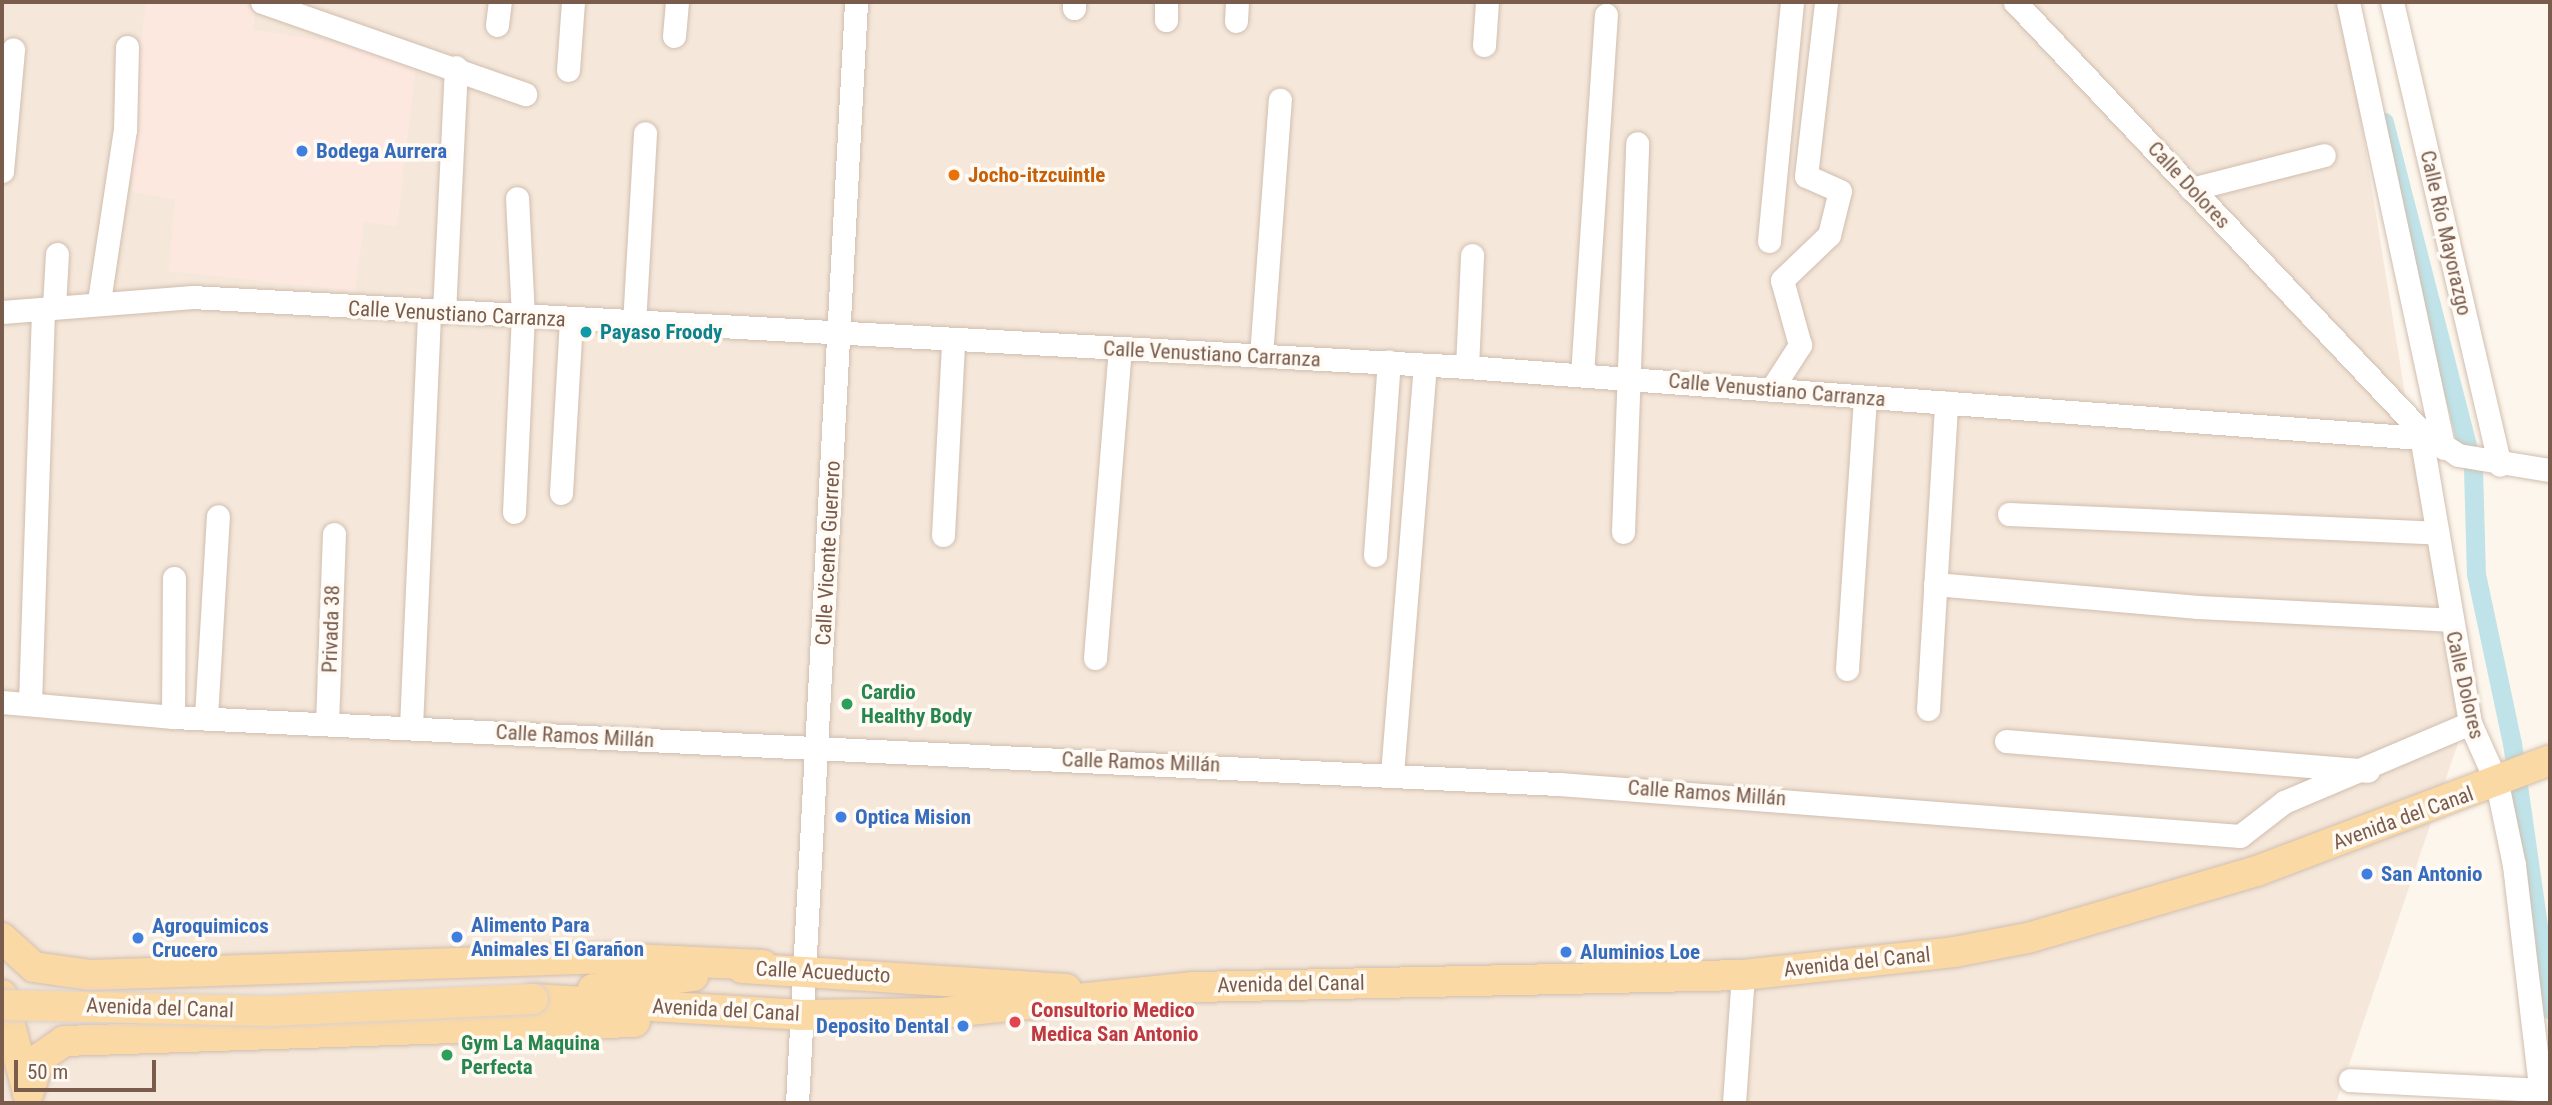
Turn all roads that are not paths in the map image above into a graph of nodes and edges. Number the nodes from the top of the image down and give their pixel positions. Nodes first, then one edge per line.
1 (262, 2) edge
2 (500, 2) edge
3 (573, 2) edge
4 (677, 2) edge
5 (856, 2) edge
6 (1487, 2) edge
7 (1792, 2) edge
8 (1826, 2) edge
9 (2015, 2) edge
10 (2348, 2) edge
11 (2392, 2) edge
12 (1606, 15) dead end
13 (497, 25) dead end
14 (674, 36) dead end
15 (1484, 45) dead end
16 (127, 47) dead end
17 (13, 48) dead end
18 (456, 67) junction
19 (568, 70) dead end
20 (525, 94) dead end
21 (1280, 100) dead end
22 (645, 133) dead end
23 (1637, 143) dead end
24 (2323, 155) dead end
25 (2, 171) edge
26 (2191, 189) junction
27 (517, 198) dead end
28 (1769, 241) dead end
29 (57, 254) dead end
30 (1472, 256) dead end
31 (99, 301) junction
32 (48, 308) junction
33 (2, 312) edge
34 (437, 313) junction
35 (523, 316) junction
36 (571, 320) junction
37 (634, 324) junction
38 (839, 337) junction
39 (953, 342) junction
40 (1120, 350) junction
41 (1261, 356) junction
42 (1390, 362) junction
43 (1425, 365) junction
44 (1467, 367) junction
45 (1582, 375) junction
46 (1626, 377) junction
47 (1772, 390) junction
48 (1865, 399) junction
49 (1946, 403) junction
50 (2421, 434) junction
51 (2451, 452) junction
52 (2491, 464) junction
53 (2550, 470) edge
54 (561, 493) dead end
55 (514, 512) dead end
56 (2009, 514) dead end
57 (218, 516) dead end
58 (1623, 531) dead end
59 (2437, 533) junction
60 (334, 534) dead end
61 (943, 535) dead end
62 (1375, 555) dead end
63 (174, 578) dead end
64 (1935, 584) junction
65 (2451, 620) junction
66 (1095, 658) dead end
67 (1846, 669) dead end
68 (2, 702) edge
69 (30, 703) junction
70 (1928, 709) dead end
71 (173, 717) junction
72 (206, 717) junction
73 (2470, 723) junction
74 (327, 724) junction
75 (411, 727) junction
76 (2006, 741) dead end
77 (817, 750) junction
78 (2368, 771) junction
79 (2525, 771) edge
80 (1392, 774) junction
81 (2241, 835) junction
82 (2257, 871) junction
83 (2, 939) edge
84 (763, 965) junction
85 (803, 968) junction
86 (1743, 975) junction
87 (1108, 993) junction
88 (2, 995) edge
89 (537, 999) junction
90 (2, 1005) edge
91 (758, 1014) junction
92 (800, 1015) junction
93 (2350, 1080) dead end
94 (2541, 1096) edge
95 (30, 1099) edge
96 (797, 1103) edge
97 (1734, 1103) edge

1 - 18 street
2 - 13 street
3 - 19 street
4 - 14 street
5 - 38 street, Calle Vicente Guerrero
6 - 15 street
7 - 28 street
8 - 47 street
9 - 26 street, Calle Dolores
10 - 51 street, Calle Río Mayorazgo
11 - 52 street, Calle Río Mayorazgo
12 - 45 street
16 - 31 street
17 - 25 street
18 - 20 street
18 - 34 street
21 - 41 street
22 - 37 street
23 - 46 street
24 - 26 street
26 - 50 street, Calle Dolores
27 - 35 street
29 - 32 street
30 - 44 street
31 - 32 street, Calle Venustiano Carranza
31 - 34 street, Calle Venustiano Carranza
32 - 33 street, Calle Venustiano Carranza
32 - 69 street
34 - 35 street, Calle Venustiano Carranza
34 - 75 street
35 - 36 street, Calle Venustiano Carranza
35 - 55 street
36 - 37 street, Calle Venustiano Carranza
36 - 54 street
37 - 38 street, Calle Venustiano Carranza
38 - 39 street, Calle Venustiano Carranza
38 - 77 street, Calle Vicente Guerrero
39 - 40 street, Calle Venustiano Carranza
39 - 61 street
40 - 41 street, Calle Venustiano Carranza
40 - 66 street
41 - 42 street, Calle Venustiano Carranza
42 - 43 street, Calle Venustiano Carranza
42 - 62 street
43 - 44 street, Calle Venustiano Carranza
43 - 80 street
44 - 45 street, Calle Venustiano Carranza
45 - 46 street, Calle Venustiano Carranza
46 - 47 street, Calle Venustiano Carranza
46 - 58 street
47 - 48 street, Calle Venustiano Carranza
48 - 49 street, Calle Venustiano Carranza
48 - 67 street
49 - 50 street, Calle Venustiano Carranza
49 - 64 street
50 - 51 street, Calle Dolores
50 - 59 street, Calle Dolores
51 - 52 street, Calle Dolores
52 - 53 street, Calle Dolores
56 - 59 street
57 - 72 street
59 - 65 street, Calle Dolores
60 - 74 street, Privada 38
63 - 71 street
64 - 65 street
64 - 70 street
65 - 73 street, Calle Dolores
68 - 69 street, Calle Ramos Millán
69 - 71 street, Calle Ramos Millán
71 - 72 street, Calle Ramos Millán
72 - 74 street, Calle Ramos Millán
73 - 78 street
73 - 79 street, Calle Dolores
74 - 75 street, Calle Ramos Millán
75 - 77 street, Calle Ramos Millán
76 - 78 street
77 - 80 street, Calle Ramos Millán
77 - 85 street, Calle Vicente Guerrero
78 - 81 street
79 - 82 main road, Avenida del Canal
79 - 94 street, Calle Dolores
80 - 81 street, Calle Ramos Millán
81 - 82 street
82 - 86 main road, Avenida del Canal
83 - 84 main road
84 - 85 main road, Calle Acueducto
84 - 89 main road, Calle Acueducto
85 - 87 main road, Calle Acueducto
85 - 92 street, Calle Vicente Guerrero
86 - 87 main road, Avenida del Canal
86 - 97 street
87 - 92 main road, Avenida del Canal
88 - 95 main road
89 - 90 main road, Avenida del Canal, bridge
89 - 91 main road, Avenida del Canal
91 - 92 main road, Avenida del Canal
91 - 95 main road
92 - 96 street, Calle Vicente Guerrero
93 - 94 street

